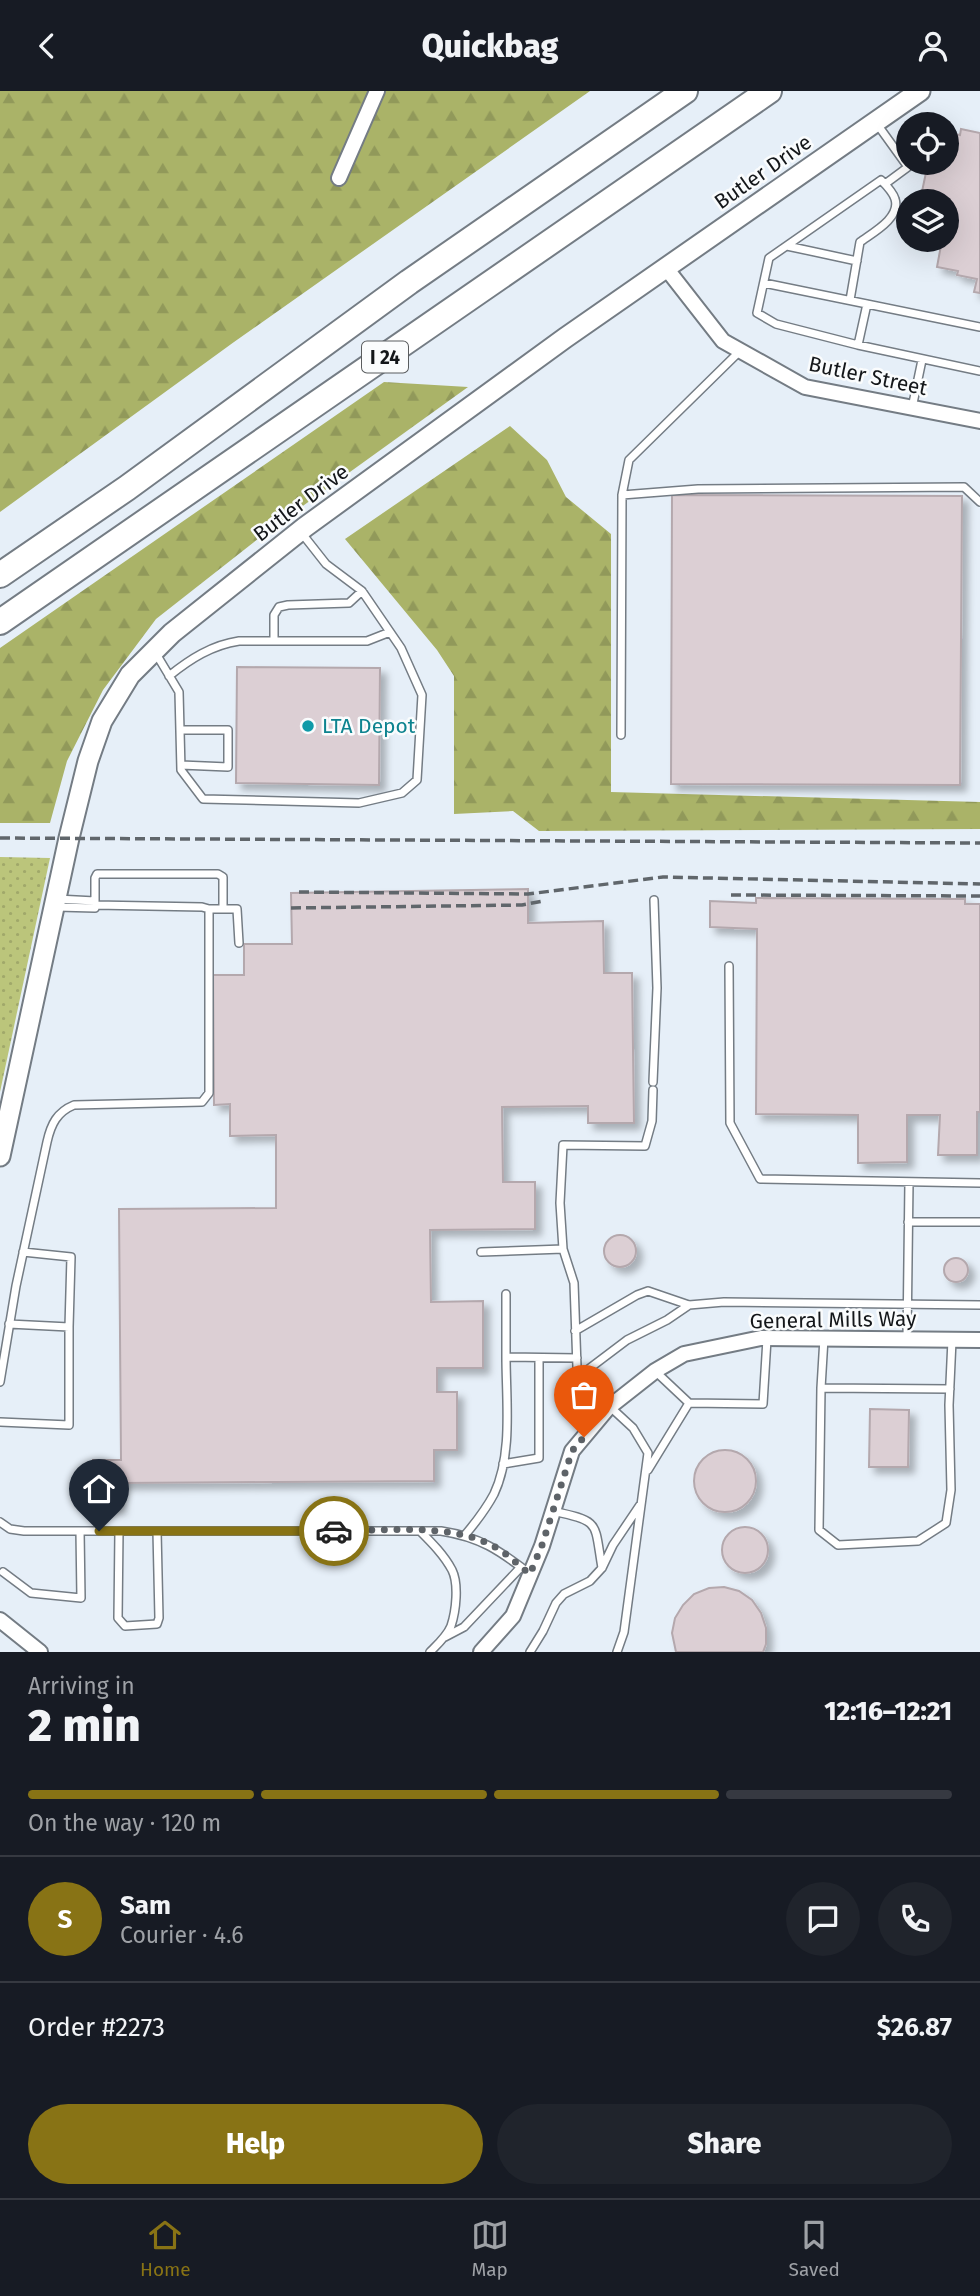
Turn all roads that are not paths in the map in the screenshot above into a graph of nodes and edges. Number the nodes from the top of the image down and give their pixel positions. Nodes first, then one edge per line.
1 (377, 91) edge
2 (685, 91) edge
3 (769, 91) edge
4 (919, 91) edge
5 (875, 122) junction
6 (340, 178) dead end
7 (885, 184) junction
8 (787, 246) junction
9 (856, 261) junction
10 (666, 268) junction
11 (764, 282) junction
12 (850, 300) junction
13 (867, 304) junction
14 (980, 327) edge
15 (858, 345) junction
16 (740, 351) junction
17 (922, 359) junction
18 (980, 371) edge
19 (912, 408) junction
20 (980, 421) edge
21 (622, 495) junction
22 (980, 502) edge
23 (300, 531) junction
24 (0, 575) edge
25 (362, 591) junction
26 (0, 622) edge
27 (390, 632) junction
28 (274, 641) junction
29 (155, 651) junction
30 (169, 675) junction
31 (180, 730) junction
32 (621, 734) dead end
33 (181, 765) junction
34 (654, 899) dead end
35 (55, 903) junction
36 (95, 905) junction
37 (209, 909) junction
38 (223, 909) junction
39 (239, 943) dead end
40 (729, 966) dead end
41 (5, 1109) edge
42 (0, 1156) edge
43 (909, 1182) junction
44 (980, 1183) edge
45 (908, 1222) junction
46 (980, 1222) edge
47 (563, 1249) junction
48 (23, 1252) junction
49 (481, 1252) dead end
50 (506, 1294) dead end
51 (689, 1305) junction
52 (907, 1305) junction
53 (980, 1305) edge
54 (9, 1324) junction
55 (69, 1328) junction
56 (575, 1331) junction
57 (767, 1338) junction
58 (824, 1338) junction
59 (906, 1339) junction
60 (953, 1339) junction
61 (980, 1340) edge
62 (506, 1357) junction
63 (539, 1357) junction
64 (577, 1358) junction
65 (655, 1371) junction
66 (582, 1374) junction
67 (0, 1382) edge
68 (821, 1388) junction
69 (950, 1389) junction
70 (688, 1403) junction
71 (608, 1408) junction
72 (0, 1422) edge
73 (503, 1464) junction
74 (646, 1473) junction
75 (642, 1502) junction
76 (553, 1511) junction
77 (0, 1522) edge
78 (80, 1531) junction
79 (119, 1531) junction
80 (157, 1531) junction
81 (420, 1531) junction
82 (465, 1535) junction
83 (602, 1568) junction
84 (526, 1571) junction
85 (3, 1572) dead end
86 (0, 1620) edge
87 (444, 1637) junction
88 (40, 1652) edge
89 (430, 1652) edge
90 (481, 1652) edge
91 (530, 1652) edge
92 (617, 1652) edge

1 - 6 street
2 - 24 highway, I 24
3 - 26 highway, I 24
4 - 5 street, Butler Drive
5 - 7 lane
5 - 10 street, Butler Drive
7 - 8 lane
7 - 9 lane
8 - 9 lane
8 - 11 lane
9 - 12 lane
10 - 16 street, Butler Street
10 - 23 street, Butler Drive
11 - 12 lane
11 - 15 lane
12 - 13 lane
13 - 14 lane
13 - 15 lane
15 - 17 lane
16 - 19 street, Butler Street
16 - 21 lane
17 - 18 lane
17 - 19 lane
19 - 20 street, Butler Street
21 - 22 lane
21 - 32 lane
23 - 25 lane
23 - 29 street, Butler Drive
25 - 27 lane
25 - 28 lane
27 - 28 lane
27 - 33 lane
28 - 30 lane
29 - 30 lane
29 - 35 street, Butler Drive
30 - 31 lane
31 - 33 lane
31 - 33 lane
34 - 47 lane
35 - 36 lane
35 - 41 street, Butler Drive
36 - 37 lane
36 - 38 lane
37 - 38 lane
37 - 48 lane
38 - 39 lane
40 - 43 lane
41 - 42 street, Butler Drive
43 - 44 lane
43 - 45 lane
45 - 46 lane
45 - 52 lane
47 - 49 lane
47 - 56 lane
48 - 54 lane
48 - 55 lane
50 - 62 lane
51 - 52 lane
51 - 56 lane
51 - 66 lane
52 - 53 lane
52 - 59 lane
54 - 55 lane
54 - 67 lane
55 - 72 lane
56 - 64 lane
57 - 58 street, General Mills Way
57 - 65 street, General Mills Way
57 - 70 lane
58 - 59 street, General Mills Way
58 - 68 lane
59 - 60 street, General Mills Way
60 - 61 street, General Mills Way
60 - 69 lane
62 - 63 lane
62 - 73 lane
63 - 64 lane
63 - 73 lane
64 - 66 lane
65 - 70 lane
65 - 71 street, General Mills Way
66 - 71 lane
68 - 69 lane
68 - 69 lane
70 - 74 lane
71 - 74 lane
71 - 76 street, General Mills Way
73 - 82 lane
74 - 75 lane
75 - 83 lane
75 - 92 lane
76 - 83 lane
76 - 84 street, General Mills Way
77 - 78 lane
78 - 79 lane
78 - 85 lane
79 - 80 lane
79 - 80 lane
80 - 81 lane
81 - 82 lane
81 - 87 lane
82 - 84 lane
83 - 91 lane
84 - 87 lane
84 - 90 street, General Mills Way
86 - 88 street
87 - 89 lane

